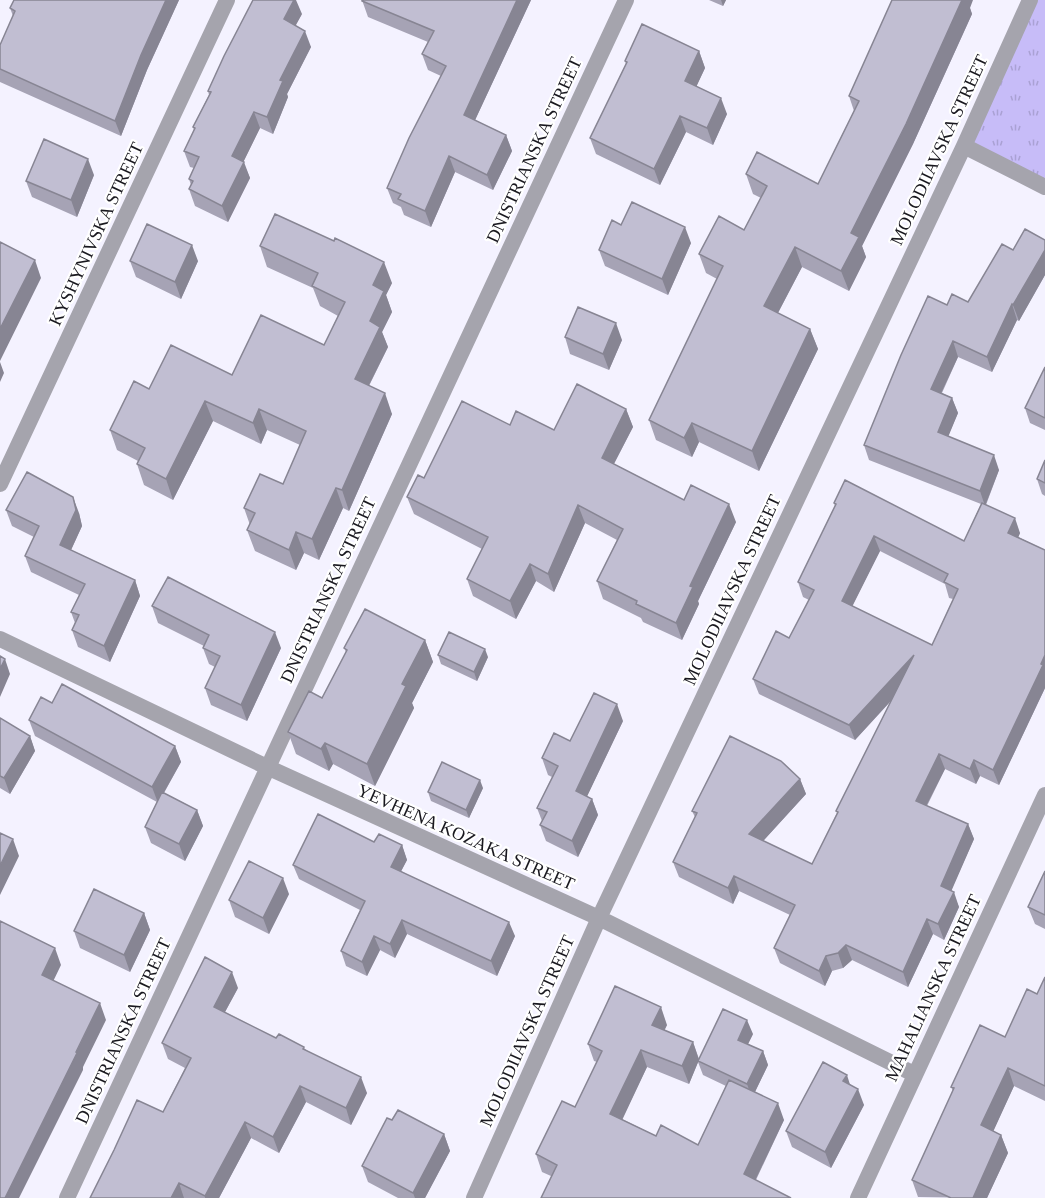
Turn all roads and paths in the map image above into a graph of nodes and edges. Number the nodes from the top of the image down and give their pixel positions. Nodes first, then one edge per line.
1 (227, 0) edge
2 (626, 0) edge
3 (1030, 0) edge
4 (964, 146) junction
5 (1045, 187) edge
6 (0, 484) edge
7 (0, 639) edge
8 (267, 767) junction
9 (1045, 795) edge
10 (599, 918) junction
11 (914, 1074) junction
12 (67, 1198) edge
13 (474, 1198) edge
14 (858, 1198) edge

1 - 6 street, KYSHYNIVSKA STREET
2 - 8 street, DNISTRIANSKA STREET
3 - 4 street, MOLODIIAVSKA STREET
4 - 5 street
4 - 10 street, MOLODIIAVSKA STREET
7 - 8 street, YEVHENA KOZAKA STREET
8 - 10 street, YEVHENA KOZAKA STREET
8 - 12 street, DNISTRIANSKA STREET
9 - 11 street, MAHALIANSKA STREET
10 - 11 street, YEVHENA KOZAKA STREET
10 - 13 street, MOLODIIAVSKA STREET
11 - 14 street, MAHALIANSKA STREET

